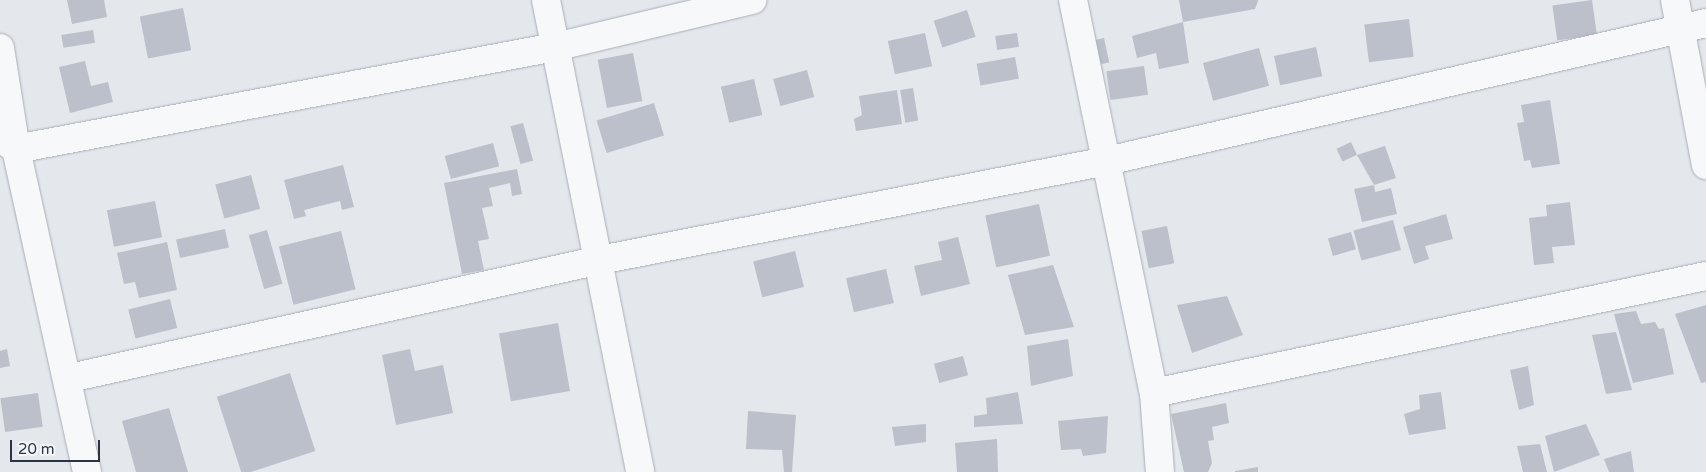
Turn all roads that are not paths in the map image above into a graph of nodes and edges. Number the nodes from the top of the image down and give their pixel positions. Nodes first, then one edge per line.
1 (546, 0) edge
2 (752, 0) edge
3 (1074, 0) edge
4 (1675, 0) edge
5 (1693, 26) edge
6 (554, 47) junction
7 (0, 48) edge
8 (8, 143) edge
9 (1107, 161) junction
10 (1706, 165) edge
11 (600, 260) junction
12 (1706, 276) edge
13 (70, 378) junction
14 (1154, 393) junction
15 (87, 472) edge
16 (640, 472) edge
17 (1160, 472) edge

1 - 6 street
2 - 6 street
3 - 9 street
4 - 5 street
5 - 9 street
5 - 10 street
6 - 8 street
6 - 11 street
7 - 8 street
8 - 13 street
9 - 11 street
9 - 14 street
11 - 13 street
11 - 16 street
12 - 14 street
13 - 15 street
14 - 17 street

